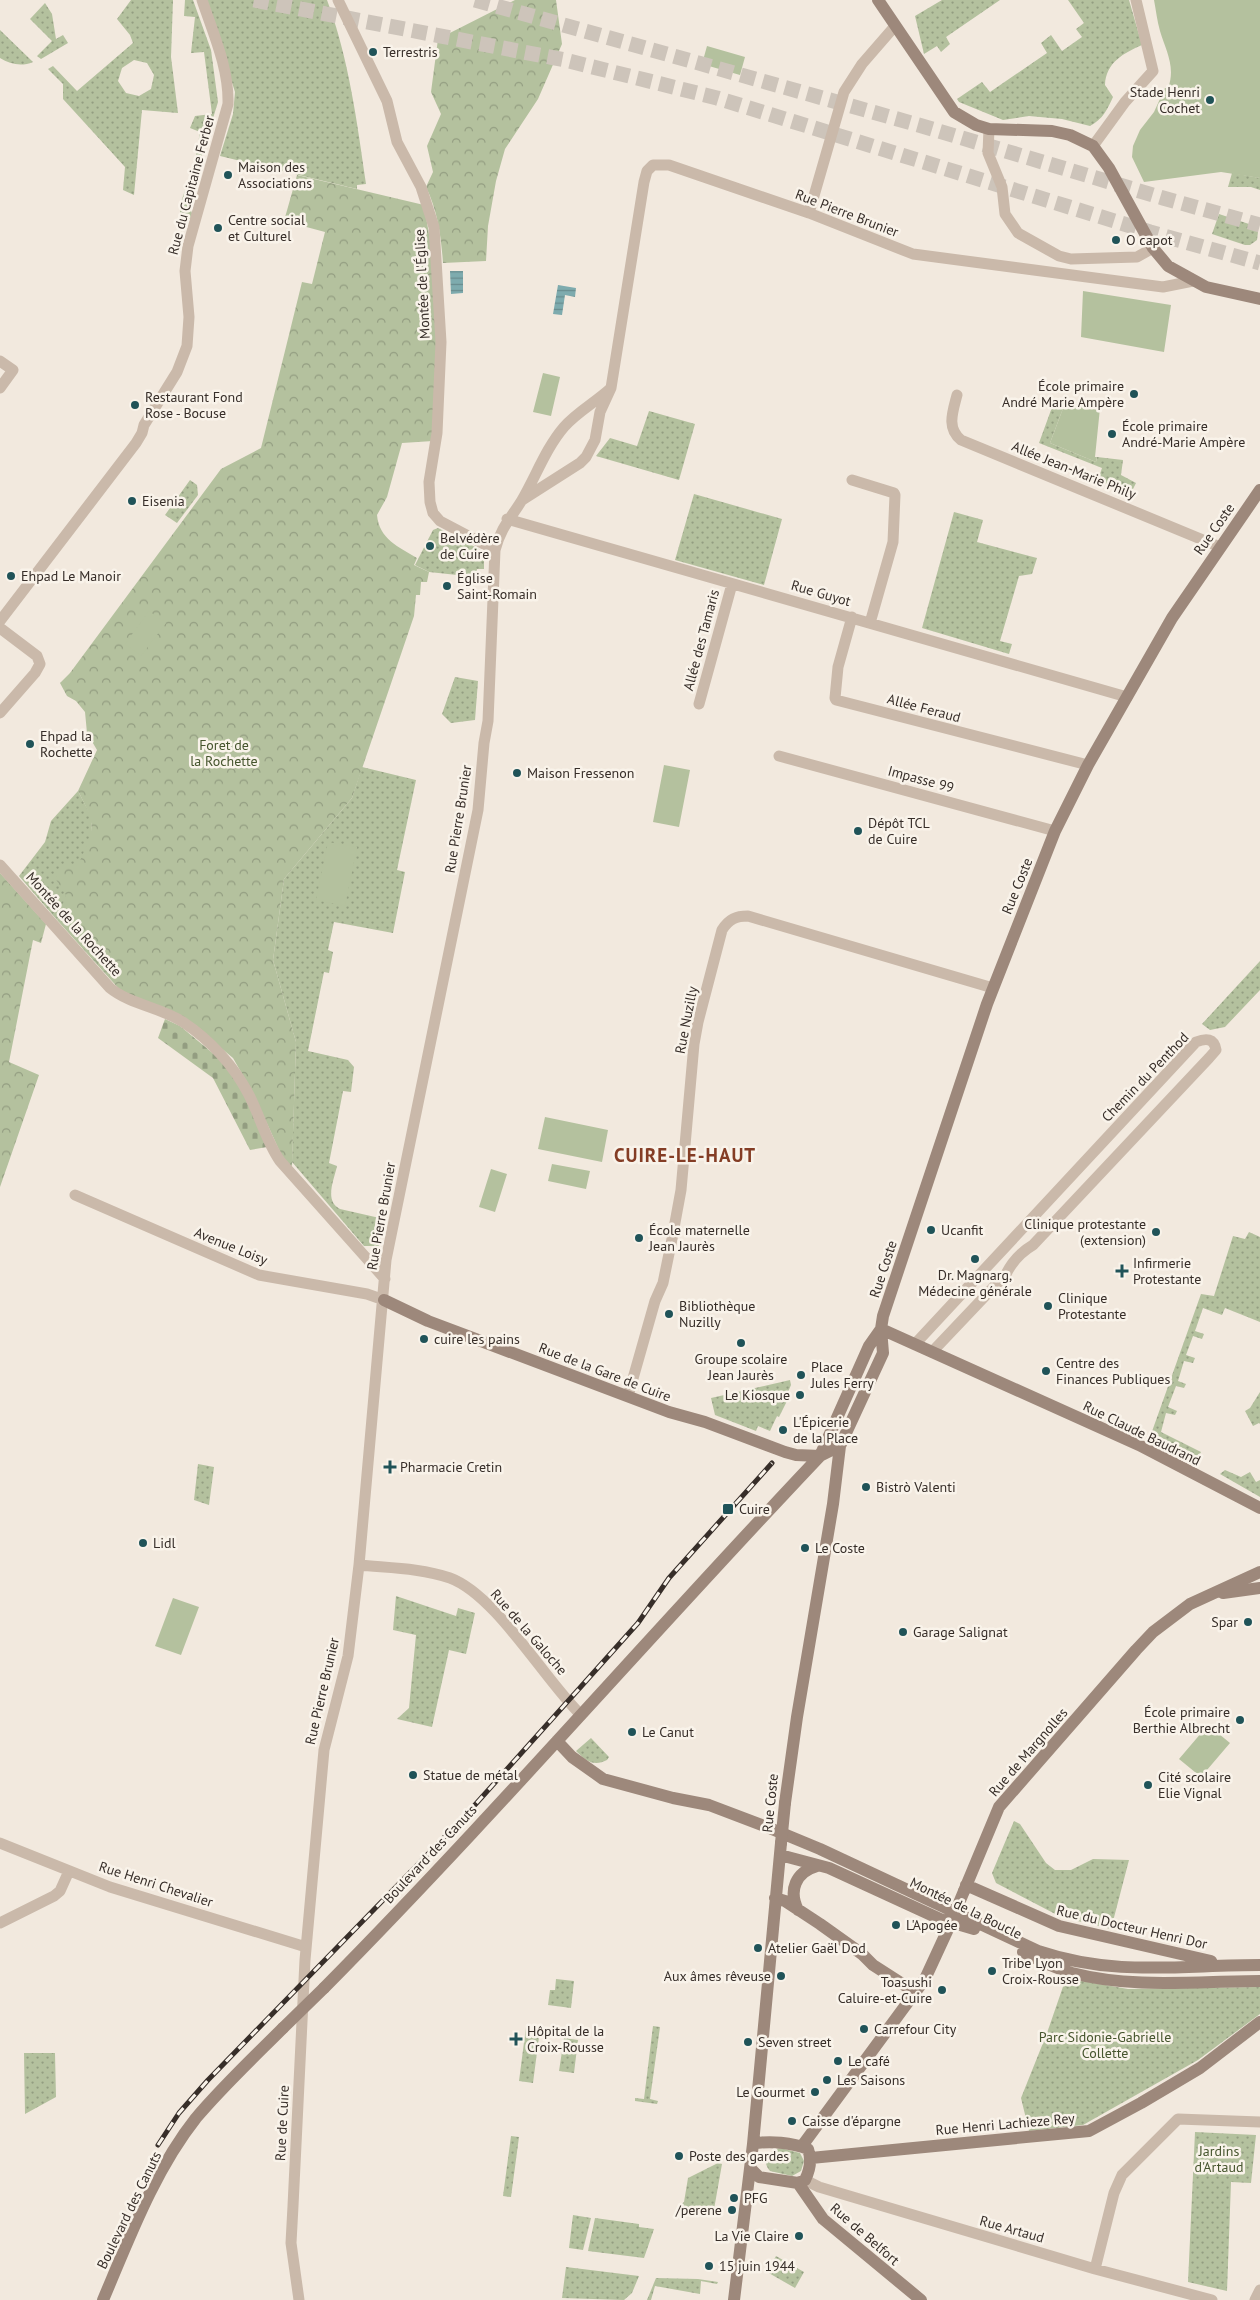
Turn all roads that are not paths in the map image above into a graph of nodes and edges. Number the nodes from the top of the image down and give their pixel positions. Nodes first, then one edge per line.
1 (202, 0) edge
2 (338, 0) edge
3 (878, 0) edge
4 (1136, 0) edge
5 (895, 26) junction
6 (990, 129) junction
7 (1094, 146) junction
8 (809, 213) junction
9 (1153, 248) junction
10 (1193, 281) junction
11 (1260, 300) edge
12 (0, 360) edge
13 (611, 385) junction
14 (0, 388) edge
15 (957, 395) dead end
16 (852, 480) dead end
17 (1260, 490) edge
18 (522, 500) junction
19 (507, 519) junction
20 (1220, 547) junction
21 (496, 550) junction
22 (732, 584) junction
23 (852, 617) junction
24 (0, 621) edge
25 (870, 622) junction
26 (0, 628) edge
27 (1127, 697) junction
28 (699, 704) dead end
29 (0, 713) edge
30 (779, 756) dead end
31 (1088, 765) junction
32 (1055, 831) junction
33 (0, 865) edge
34 (993, 988) junction
35 (75, 1195) dead end
36 (385, 1280) junction
37 (384, 1300) junction
38 (881, 1329) junction
39 (914, 1344) junction
40 (932, 1352) junction
41 (628, 1396) junction
42 (840, 1446) junction
43 (820, 1456) junction
44 (836, 1466) junction
45 (1257, 1508) edge
46 (359, 1566) junction
47 (1260, 1572) edge
48 (1260, 1588) edge
49 (1215, 1593) junction
50 (581, 1715) junction
51 (557, 1741) junction
52 (673, 1798) junction
53 (0, 1843) edge
54 (780, 1849) junction
55 (817, 1866) junction
56 (69, 1871) junction
57 (965, 1888) junction
58 (775, 1898) junction
59 (798, 1910) junction
60 (0, 1923) edge
61 (974, 1929) junction
62 (306, 1947) junction
63 (1238, 1965) junction
64 (1260, 1965) edge
65 (1260, 1981) edge
66 (914, 1992) junction
67 (1260, 2022) edge
68 (1260, 2122) edge
69 (753, 2144) junction
70 (802, 2146) junction
71 (811, 2158) junction
72 (750, 2168) junction
73 (801, 2181) junction
74 (1095, 2269) junction
75 (1260, 2290) edge
76 (103, 2300) edge
77 (299, 2300) edge
78 (734, 2300) edge
79 (921, 2300) edge
80 (1212, 2300) edge
81 (1255, 2300) edge

1 - 24 street, Rue du Capitaine Ferber
2 - 21 street, Montée de l'Église
3 - 5 street
4 - 7 street
5 - 6 street
5 - 8 street
6 - 7 street
6 - 9 street
7 - 9 street
8 - 10 street, Rue Pierre Brunier
8 - 13 street, Rue Pierre Brunier
9 - 10 street
10 - 11 street
12 - 14 street
13 - 18 street, Rue Pierre Brunier
13 - 18 street, Rue Pierre Brunier
15 - 20 street, Allée Jean-Marie Phily
16 - 25 street
17 - 20 street, Rue Coste
18 - 19 street, Rue Pierre Brunier
19 - 21 street, Rue Pierre Brunier
19 - 22 street, Rue Guyot
20 - 27 street, Rue Coste
21 - 36 street, Rue Pierre Brunier
22 - 23 street, Rue Guyot
22 - 28 street, Allée des Tamaris
23 - 25 street, Rue Guyot
23 - 31 street, Allée Feraud
25 - 27 street, Rue Guyot
26 - 29 street
27 - 31 street, Rue Coste
30 - 32 street, Impasse 99
31 - 32 street, Rue Coste
32 - 34 street, Rue Coste
33 - 36 street, Montée de la Rochette
34 - 38 street, Rue Coste
34 - 41 street, Rue Nuzilly
35 - 37 street, Avenue Loisy
36 - 37 street, Rue Pierre Brunier
37 - 41 street, Rue de la Gare de Cuire
37 - 46 street, Rue Pierre Brunier
38 - 39 street, Rue Claude Baudrand
38 - 42 street, Rue Coste
38 - 43 street, Rue Coste
39 - 40 street, Rue Claude Baudrand
39 - 40 street, Chemin du Penthod
40 - 45 street, Rue Claude Baudrand
41 - 43 street, Rue de la Gare de Cuire
42 - 43 street
42 - 44 street, Rue Coste
43 - 44 street
43 - 50 street, Boulevard des Canuts
44 - 54 street, Rue Coste, bridge
46 - 50 street, Rue de la Galoche
46 - 62 street, Rue Pierre Brunier
47 - 49 street, Rue de Margnolles
48 - 49 street, Rue de Margnolles
49 - 57 street, Rue de Margnolles
50 - 51 street, Boulevard des Canuts
51 - 52 street, Montée de la Boucle
51 - 76 street, Boulevard des Canuts, bridge
52 - 61 street, Montée de la Boucle
52 - 63 street, Montée de la Boucle
53 - 56 street, Rue Henri Chevalier
54 - 55 street
54 - 58 street, Rue Coste
55 - 59 street
55 - 61 street
56 - 60 street
56 - 62 street, Rue Henri Chevalier
57 - 63 street, Rue du Docteur Henri Dor
57 - 66 street, Rue de Margnolles, bridge
58 - 59 street
58 - 69 street, Rue Coste
59 - 66 street
61 - 65 street, Montée de la Boucle
62 - 77 street, Rue de Cuire
63 - 64 street, Montée de la Boucle
66 - 70 street, Rue de Margnolles
67 - 71 street, Rue Henri Lachieze Rey
68 - 74 street
69 - 70 street
69 - 72 street, Rue Coste
70 - 71 street
71 - 73 street
72 - 73 street
72 - 78 street, Rue Coste
73 - 74 street, Rue Artaud
73 - 79 street, Rue de Belfort
74 - 80 street, Rue Artaud
75 - 81 street

